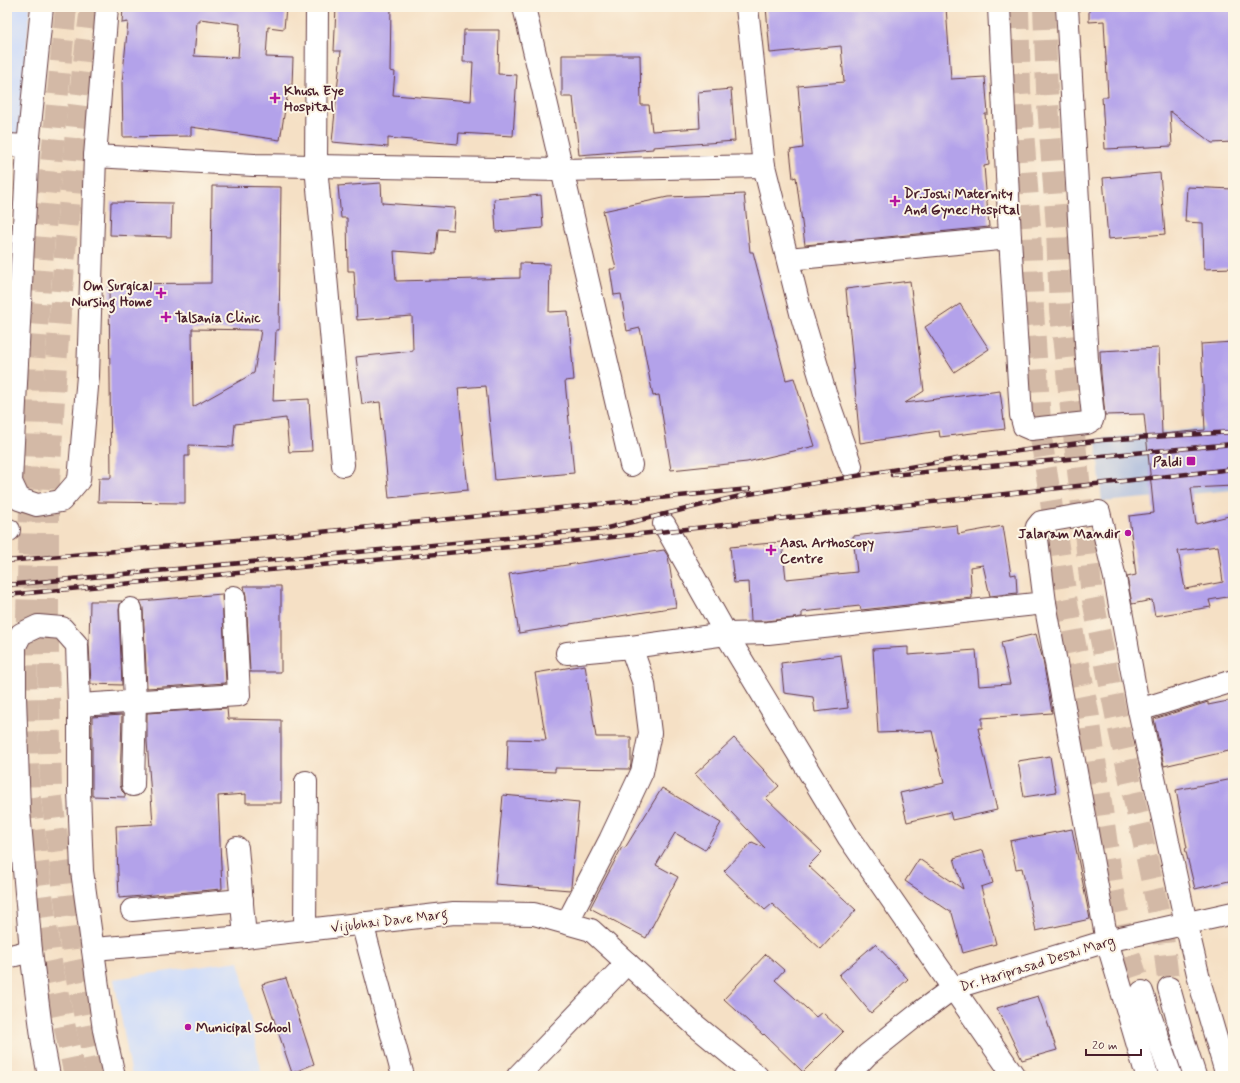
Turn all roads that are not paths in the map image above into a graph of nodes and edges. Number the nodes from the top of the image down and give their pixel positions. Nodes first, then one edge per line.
1 (42, 7) edge
2 (107, 7) edge
3 (317, 7) edge
4 (524, 7) edge
5 (747, 7) edge
6 (999, 7) edge
7 (1067, 7) edge
8 (7, 145) edge
9 (28, 146) junction
10 (95, 156) junction
11 (316, 166) junction
12 (764, 166) junction
13 (562, 170) junction
14 (1010, 238) junction
15 (788, 259) junction
16 (343, 465) dead end
17 (631, 465) dead end
18 (851, 466) dead end
19 (664, 524) dead end
20 (234, 597) dead end
21 (1045, 603) junction
22 (131, 609) dead end
23 (726, 634) junction
24 (631, 647) junction
25 (567, 653) dead end
26 (1233, 681) edge
27 (135, 701) junction
28 (79, 705) junction
29 (1139, 710) junction
30 (306, 782) dead end
31 (133, 785) dead end
32 (237, 848) dead end
33 (242, 900) junction
34 (132, 910) dead end
35 (1233, 913) edge
36 (362, 923) junction
37 (567, 923) junction
38 (1186, 923) junction
39 (305, 930) junction
40 (245, 937) junction
41 (1108, 941) junction
42 (93, 949) junction
43 (31, 951) junction
44 (7, 957) edge
45 (627, 963) junction
46 (953, 988) junction
47 (1169, 988) tunnel mouth
48 (1142, 992) tunnel mouth
49 (49, 1076) edge
50 (114, 1076) edge
51 (403, 1076) edge
52 (518, 1076) edge
53 (757, 1076) edge
54 (847, 1076) edge
55 (1014, 1076) edge
56 (1147, 1076) edge
57 (1172, 1076) edge
58 (1195, 1076) edge
59 (1227, 1076) edge

1 - 9 street
2 - 10 street
3 - 11 street
4 - 13 street
5 - 12 street
6 - 14 street
7 - 14 street
8 - 9 street
9 - 10 street
10 - 11 street
11 - 13 street
11 - 16 street
12 - 13 street
12 - 15 street
13 - 17 street
14 - 15 street
15 - 18 street
19 - 23 street
20 - 27 street
21 - 23 street
21 - 29 street
21 - 41 street
22 - 27 street
23 - 24 street
23 - 46 street
24 - 25 street
24 - 37 street
26 - 29 street
27 - 28 street
27 - 31 street
28 - 42 street
28 - 43 street
29 - 38 street
30 - 39 street
32 - 33 street
33 - 34 street
33 - 40 street
35 - 38 street, Dr. Hariprasad Desai Marg
36 - 37 street, Vijubhai Dave Marg
36 - 39 street, Vijubhai Dave Marg
36 - 51 street
37 - 45 street, Vijubhai Dave Marg
38 - 41 street, Dr. Hariprasad Desai Marg
38 - 59 street
39 - 40 street, Vijubhai Dave Marg
40 - 42 street, Vijubhai Dave Marg
41 - 46 street, Dr. Hariprasad Desai Marg
41 - 56 street
42 - 50 street
43 - 44 street
43 - 49 street
45 - 52 street
45 - 53 street, Vijubhai Dave Marg
46 - 54 street, Dr. Hariprasad Desai Marg
46 - 55 street
47 - 58 street
48 - 57 street

